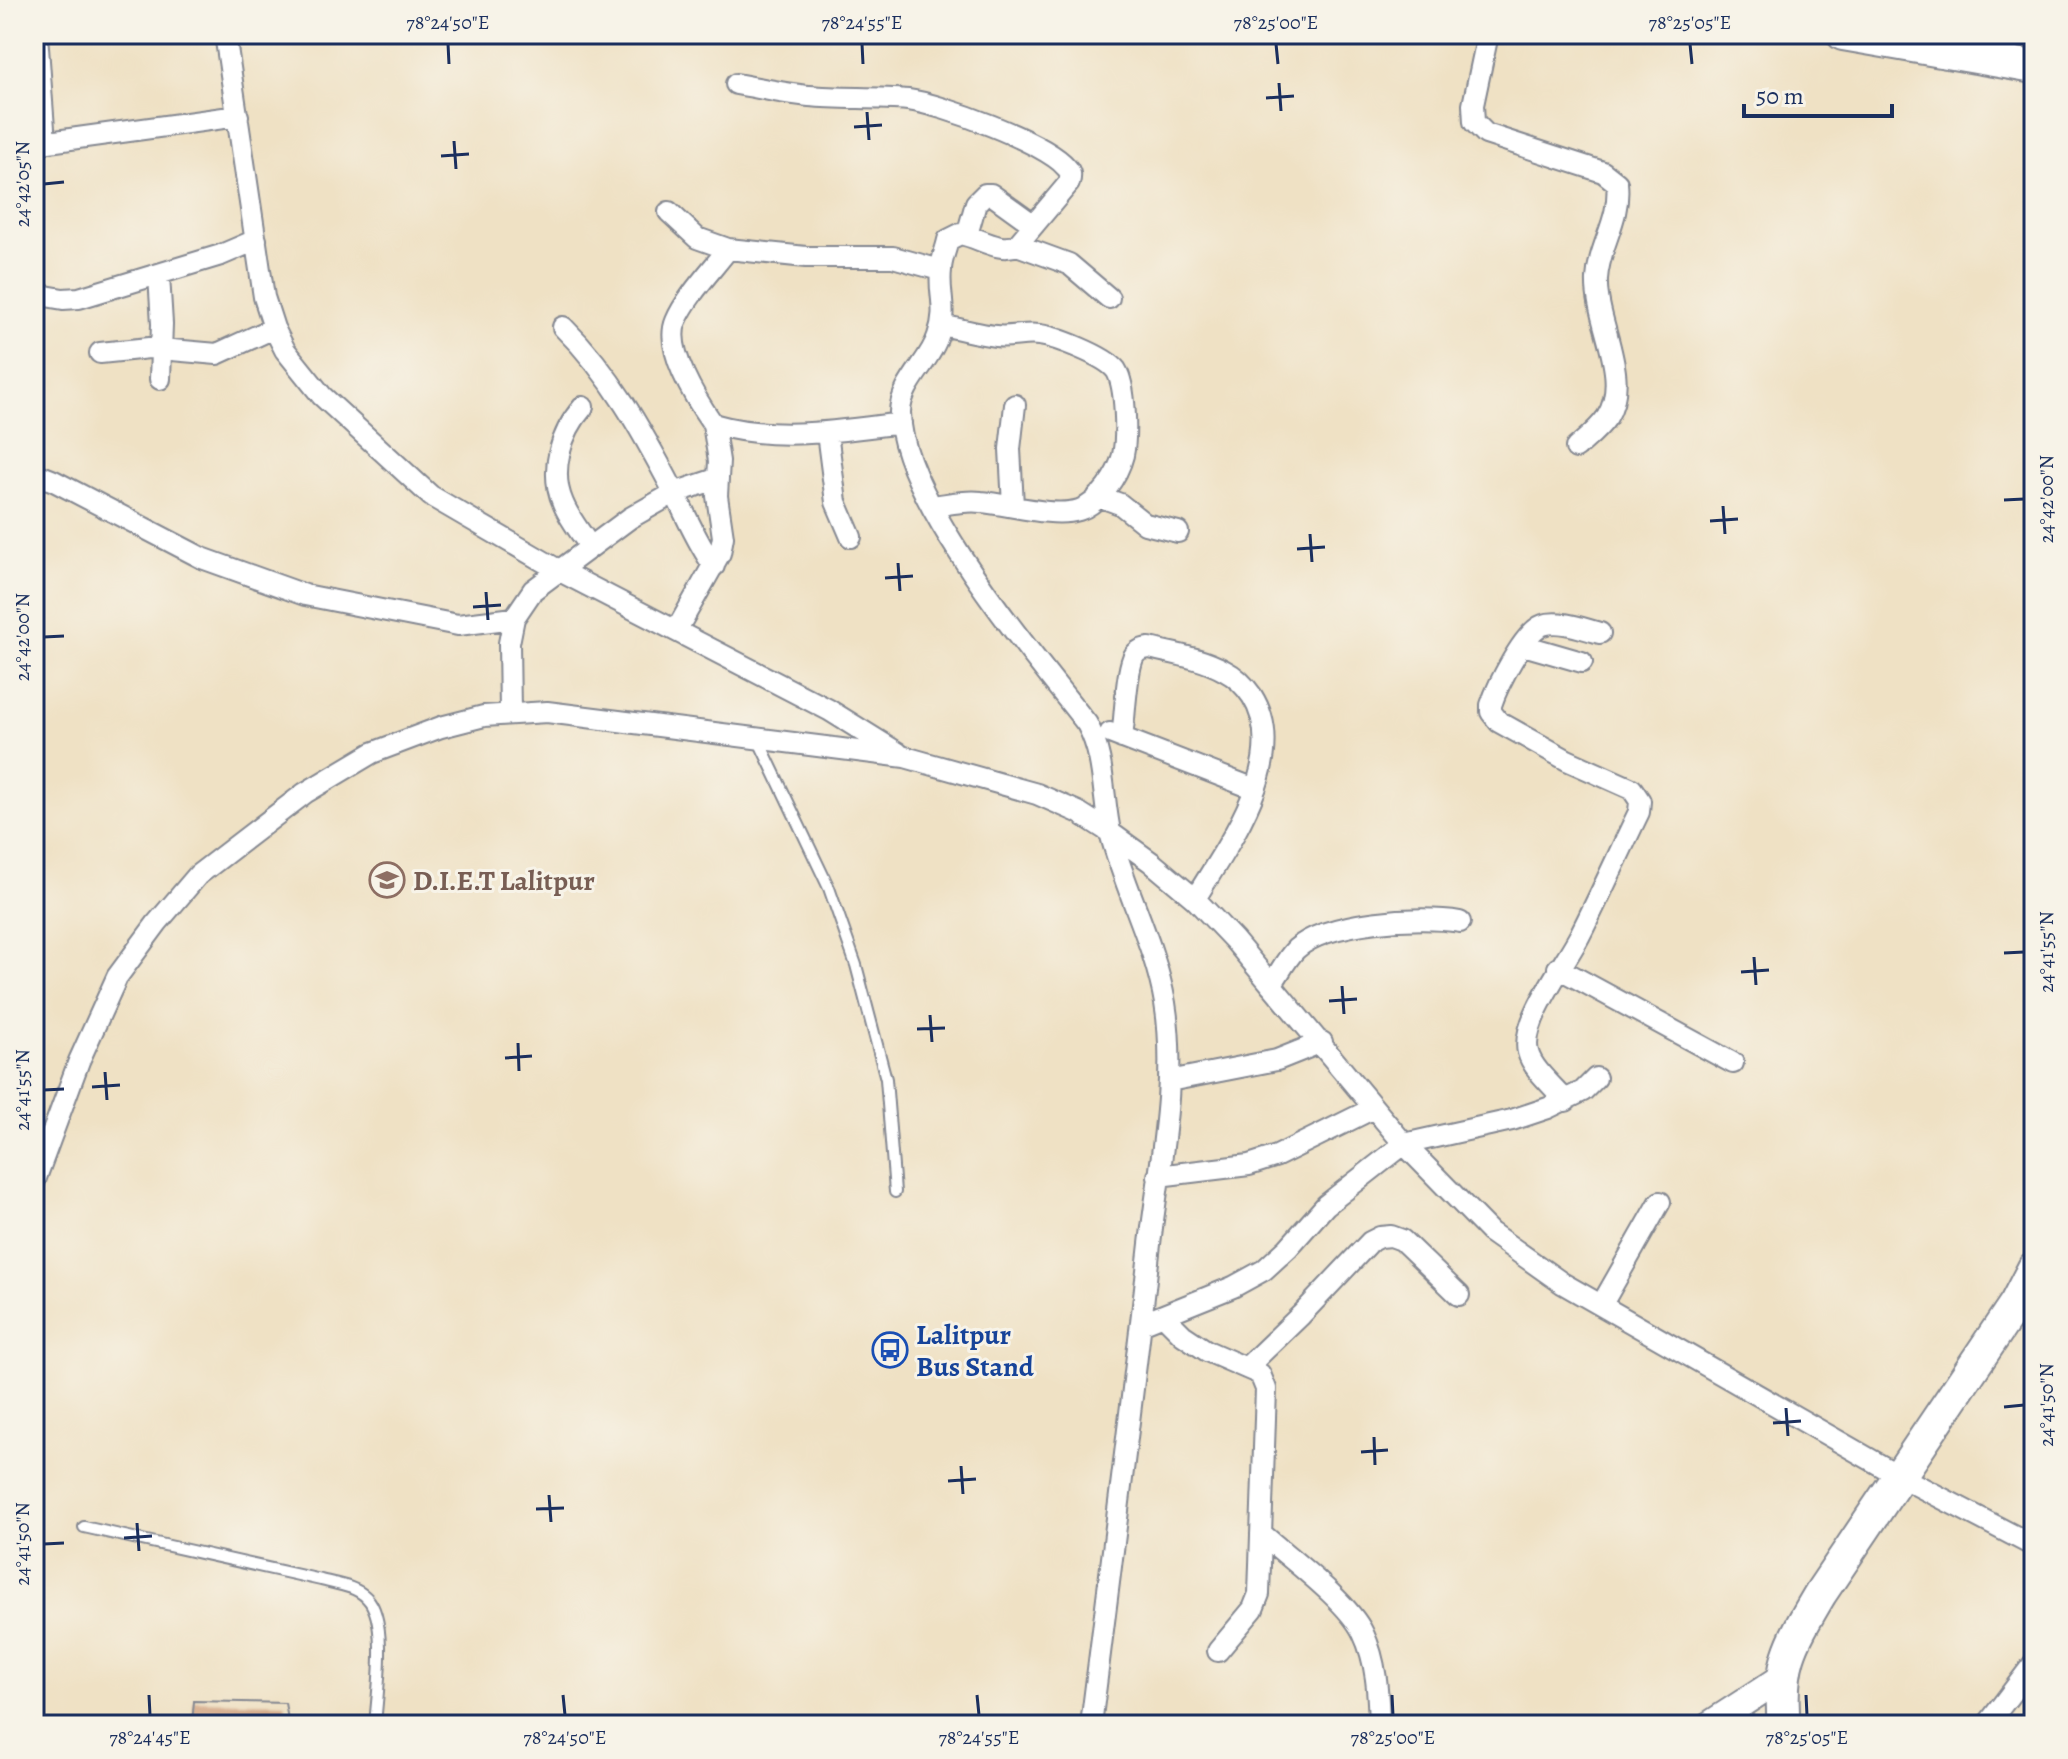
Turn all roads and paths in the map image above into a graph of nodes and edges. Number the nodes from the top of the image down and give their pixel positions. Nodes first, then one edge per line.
1 (37, 34) edge
2 (225, 34) edge
3 (1488, 34) edge
4 (1845, 34) edge
5 (2034, 67) edge
6 (736, 84) dead end
7 (238, 116) junction
8 (40, 143) edge
9 (669, 212) dead end
10 (1034, 225) junction
11 (967, 235) junction
12 (256, 240) junction
13 (1017, 245) junction
14 (728, 249) junction
15 (940, 270) junction
16 (159, 275) junction
17 (34, 294) edge
18 (1109, 298) dead end
19 (942, 325) junction
20 (563, 327) dead end
21 (274, 328) junction
22 (162, 349) junction
23 (100, 353) dead end
24 (160, 379) dead end
25 (1015, 405) dead end
26 (583, 407) dead end
27 (901, 423) junction
28 (713, 424) junction
29 (827, 433) junction
30 (1576, 448) dead end
31 (34, 473) edge
32 (716, 479) junction
33 (674, 493) junction
34 (1098, 496) junction
35 (933, 506) junction
36 (1013, 506) junction
37 (1178, 532) dead end
38 (851, 537) dead end
39 (590, 546) junction
40 (714, 566) junction
41 (560, 571) junction
42 (514, 618) junction
43 (676, 631) junction
44 (1600, 633) dead end
45 (1523, 645) junction
46 (1582, 662) dead end
47 (510, 712) junction
48 (1087, 724) junction
49 (757, 737) junction
50 (1122, 738) junction
51 (905, 757) junction
52 (1255, 789) junction
53 (1111, 833) junction
54 (1195, 899) junction
55 (1460, 922) dead end
56 (1558, 968) junction
57 (1271, 985) junction
58 (1322, 1042) junction
59 (1733, 1063) dead end
60 (1596, 1078) dead end
61 (1169, 1081) junction
62 (1566, 1101) junction
63 (1374, 1108) junction
64 (1404, 1144) junction
65 (1158, 1176) junction
66 (34, 1183) edge
67 (895, 1192) dead end
68 (1660, 1202) dead end
69 (2034, 1268) edge
70 (1459, 1295) dead end
71 (1602, 1304) junction
72 (1164, 1316) junction
73 (1141, 1324) junction
74 (1246, 1368) junction
75 (1901, 1477) junction
76 (84, 1527) dead end
77 (1261, 1533) junction
78 (2034, 1546) edge
79 (1218, 1651) dead end
80 (2034, 1663) edge
81 (1783, 1677) junction
82 (375, 1725) edge
83 (1091, 1725) edge
84 (1379, 1725) edge
85 (1709, 1725) edge
86 (1784, 1725) edge
87 (1987, 1725) edge

1 - 8 street
2 - 7 street
3 - 30 street
4 - 5 main road
6 - 10 street
7 - 8 street
7 - 12 street
9 - 14 street
10 - 11 street
10 - 13 street
11 - 13 street
11 - 15 street
12 - 16 street
12 - 21 street
13 - 18 street
14 - 15 street
14 - 28 street
15 - 19 street
16 - 17 street
16 - 22 street
19 - 27 street
19 - 34 street
20 - 33 street
21 - 22 street
21 - 41 street
22 - 23 street
22 - 24 street
25 - 36 street
26 - 39 street
27 - 29 street
27 - 35 street
28 - 29 street
28 - 32 street
29 - 38 street
31 - 42 street
32 - 33 street
32 - 40 street
33 - 39 street
33 - 40 street
34 - 36 street
34 - 37 street
35 - 36 street
35 - 48 street
39 - 41 street
40 - 43 street
41 - 42 street
41 - 43 street
42 - 47 street
43 - 51 street
44 - 45 street
45 - 46 street
45 - 56 street
47 - 49 street
47 - 66 street
48 - 50 street
48 - 53 street
49 - 51 street
49 - 67 lane
50 - 52 street
50 - 52 street
51 - 53 street
52 - 54 street
53 - 54 street
53 - 61 street
54 - 57 street
55 - 57 street
56 - 59 street
56 - 62 street
57 - 58 street
58 - 61 street
58 - 63 street
60 - 62 street
61 - 65 street
62 - 64 street
63 - 64 street
63 - 65 street
64 - 71 street
64 - 72 street
65 - 73 street
68 - 71 street
69 - 75 main road
70 - 74 street
71 - 75 street
72 - 73 street
72 - 74 street
73 - 83 street
74 - 77 street
75 - 78 street
75 - 81 main road
76 - 82 lane
77 - 79 street
77 - 84 street
80 - 87 street
81 - 85 street
81 - 86 main road

